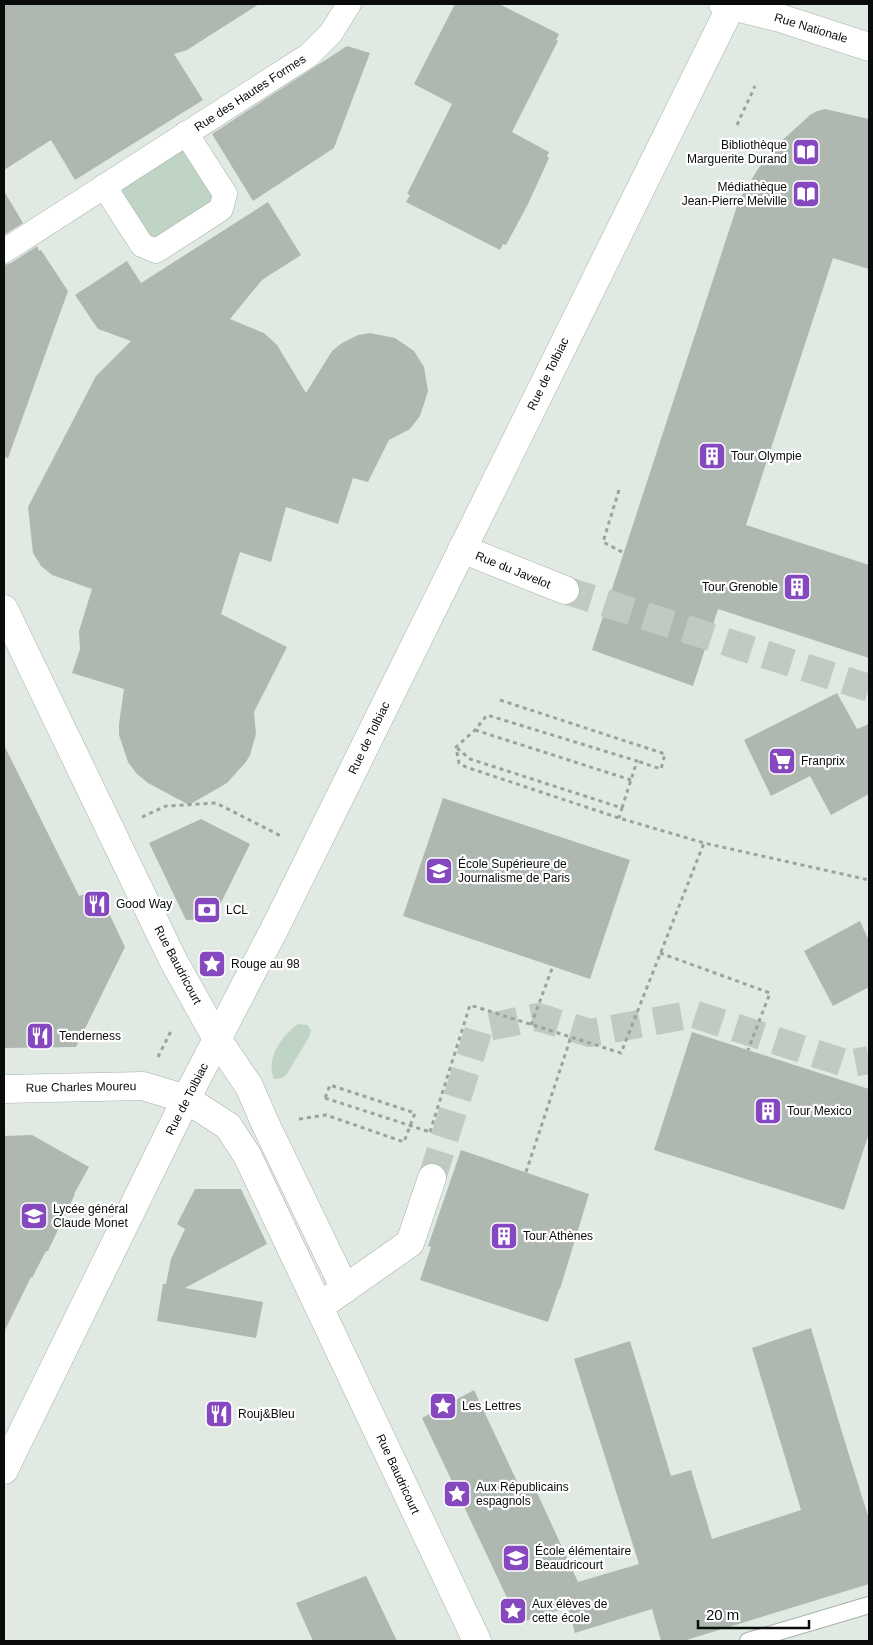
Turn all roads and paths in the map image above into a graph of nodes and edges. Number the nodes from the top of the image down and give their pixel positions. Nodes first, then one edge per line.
1 (349, 4) edge
2 (729, 4) edge
3 (869, 47) edge
4 (755, 86) dead end
5 (737, 125) dead end
6 (186, 133) junction
7 (104, 186) junction
8 (4, 251) edge
9 (619, 490) dead end
10 (462, 549) junction
11 (624, 553) dead end
12 (565, 590) tunnel mouth
13 (4, 609) edge
14 (500, 700) dead end
15 (475, 730) junction
16 (456, 747) junction
17 (637, 761) junction
18 (631, 780) junction
19 (622, 808) junction
20 (619, 818) junction
21 (112, 832) junction
22 (704, 843) junction
23 (312, 852) junction
24 (869, 880) edge
25 (660, 953) junction
26 (553, 966) dead end
27 (175, 1023) dead end
28 (531, 1024) junction
29 (571, 1037) junction
30 (218, 1039) junction
31 (748, 1050) dead end
32 (156, 1062) dead end
33 (4, 1089) edge
34 (186, 1100) junction
35 (299, 1119) dead end
36 (526, 1172) dead end
37 (432, 1178) tunnel mouth
38 (345, 1289) junction
39 (319, 1307) junction
40 (4, 1470) edge
41 (869, 1605) edge
42 (477, 1641) edge
43 (748, 1641) edge

1 - 6 street, Rue des Hautes Formes
2 - 3 street, Rue Nationale
2 - 10 street, Rue de Tolbiac
4 - 5 path
6 - 7 street, Rue des Hautes Formes
6 - 7 street, Rue des Hautes Formes
7 - 8 street, Rue des Hautes Formes
9 - 11 path
10 - 12 street, Rue du Javelot
10 - 23 street, Rue de Tolbiac
13 - 21 street, Rue Baudricourt
14 - 17 path
15 - 16 path
15 - 17 path
15 - 18 path
16 - 19 path
16 - 20 path
17 - 18 path
18 - 19 path
19 - 20 path
20 - 22 path
21 - 23 path
21 - 30 street, Rue Baudricourt
22 - 24 path
22 - 25 path
23 - 30 street, Rue de Tolbiac
25 - 29 path
25 - 31 path
26 - 28 path
27 - 32 path
28 - 29 path
28 - 35 path, bridge
29 - 36 path
30 - 34 street, Rue de Tolbiac
30 - 38 street, Rue Baudricourt
33 - 34 street, Rue Charles Moureu
34 - 39 street, Rue Baudricourt
34 - 40 street, Rue de Tolbiac
37 - 38 street
38 - 39 street
39 - 42 street, Rue Baudricourt
41 - 43 lane

